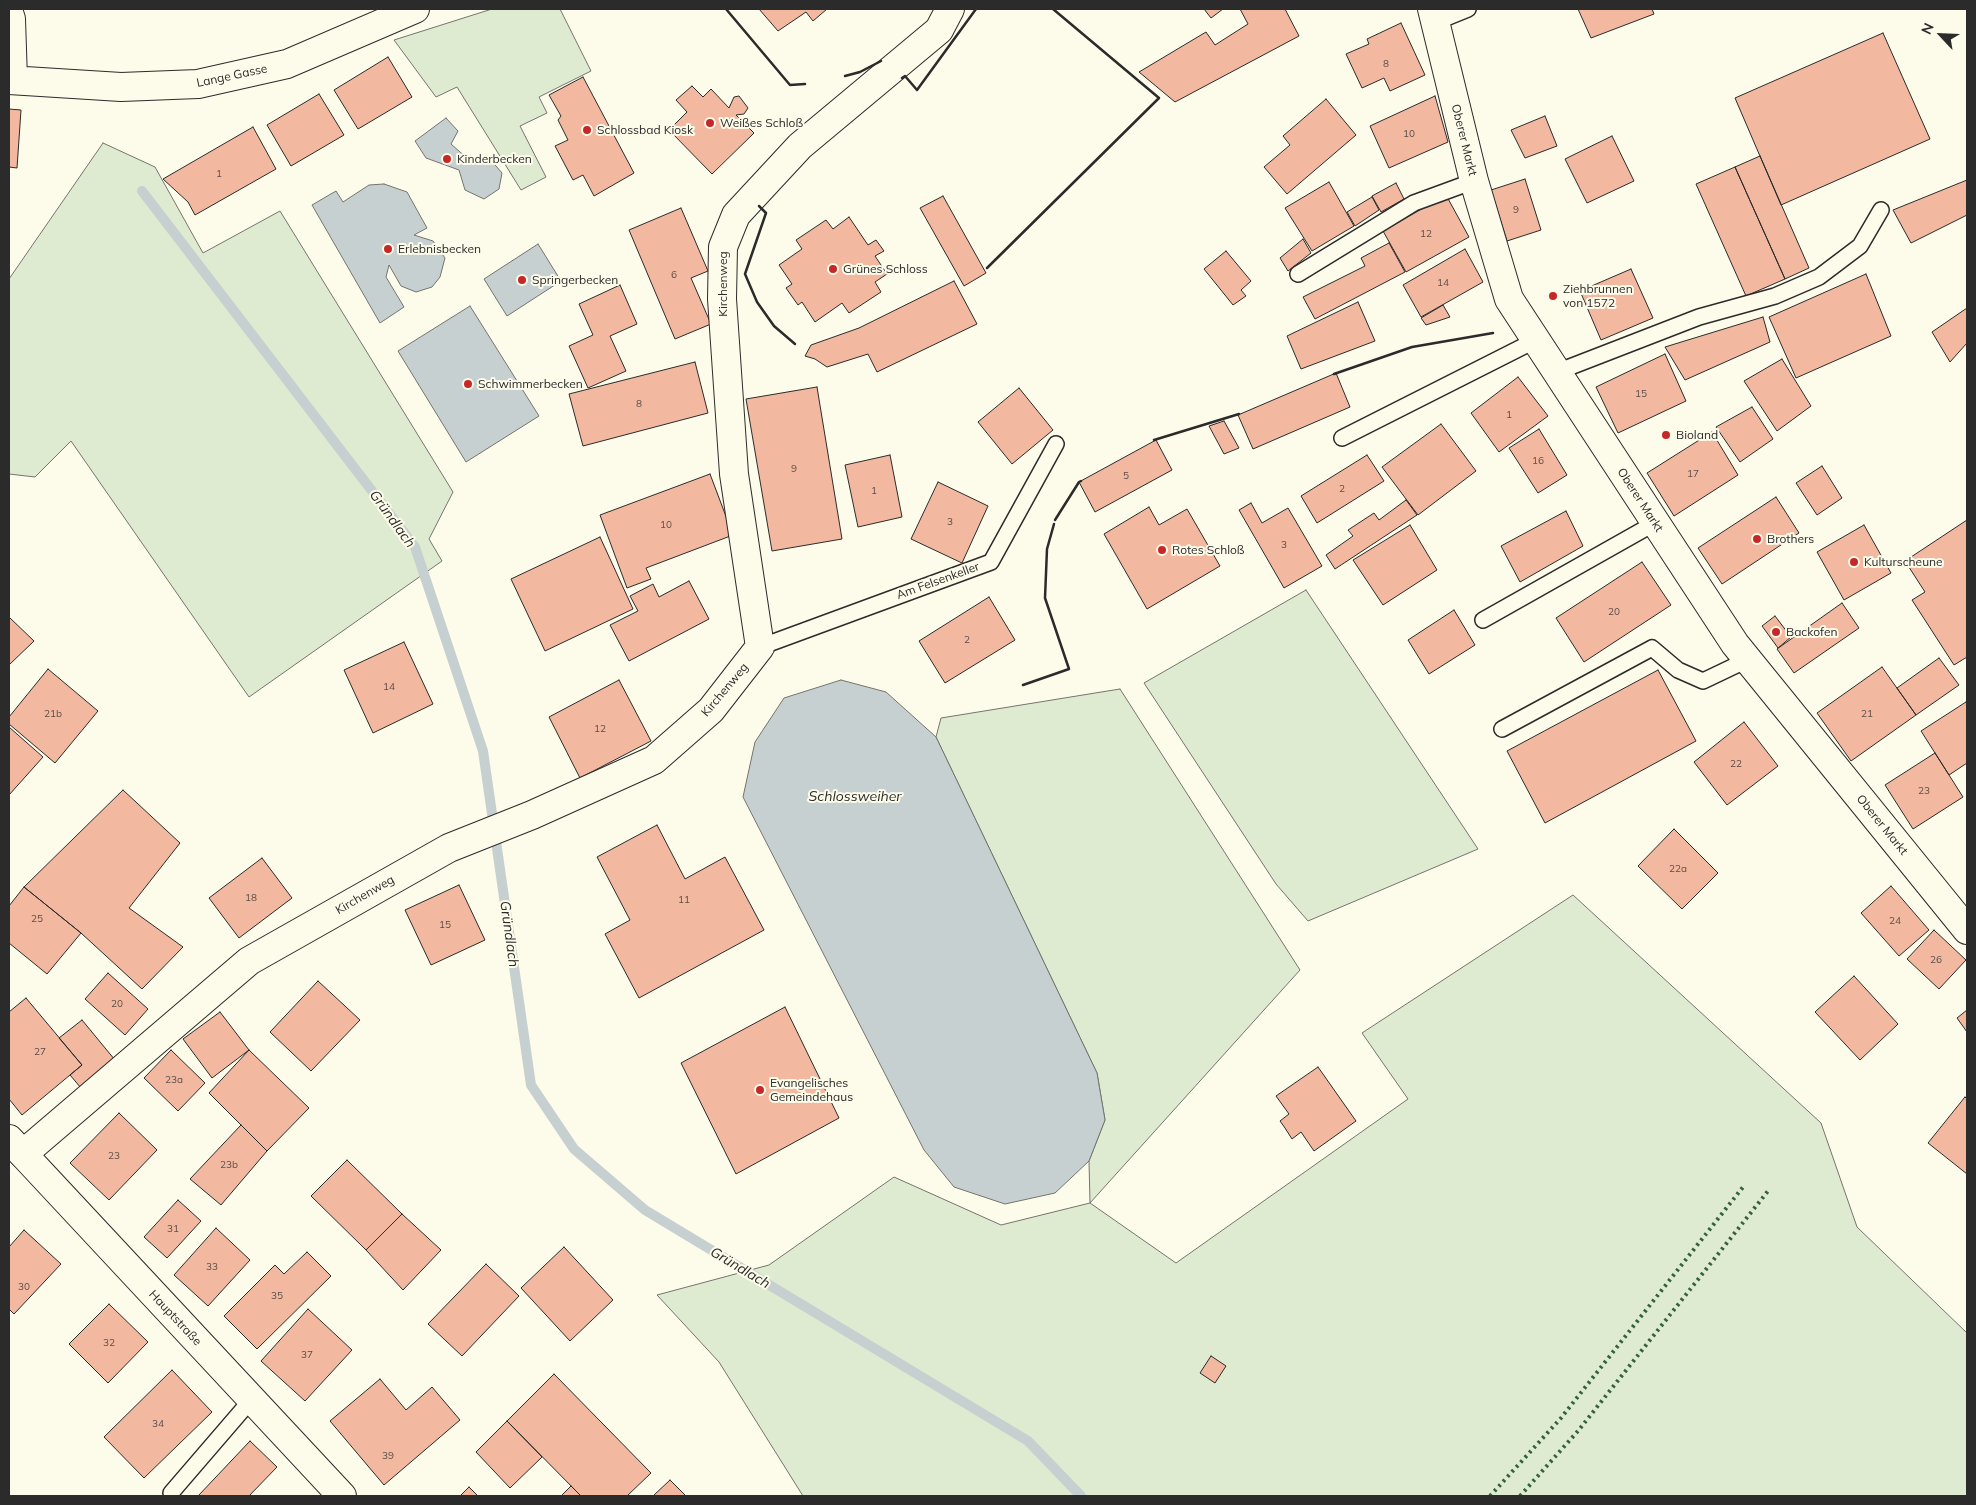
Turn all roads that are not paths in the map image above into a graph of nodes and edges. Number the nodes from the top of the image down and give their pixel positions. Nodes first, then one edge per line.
1 (414, 9) edge
2 (950, 9) edge
3 (1468, 9) edge
4 (9, 13) edge
5 (1434, 15) edge
6 (11, 80) edge
7 (1474, 182) junction
8 (1881, 210) dead end
9 (1298, 274) dead end
10 (1536, 340) junction
11 (1557, 372) junction
12 (1342, 438) dead end
13 (1056, 444) dead end
14 (1655, 523) junction
15 (1483, 620) dead end
16 (760, 647) junction
17 (1748, 660) junction
18 (1502, 729) dead end
19 (1967, 930) edge
20 (16, 1147) edge
21 (251, 1400) junction
22 (171, 1493) dead end
23 (342, 1496) edge

1 - 6 street, Lange Gasse
2 - 16 street, Kirchenweg
3 - 5 lane
4 - 6 street
5 - 7 street, Oberer Markt
7 - 9 lane
7 - 10 street, Oberer Markt
8 - 11 lane
10 - 11 street, Oberer Markt
10 - 12 lane
11 - 14 street, Oberer Markt
13 - 16 lane, Am Felsenkeller
14 - 15 lane
14 - 17 street, Oberer Markt
16 - 20 street, Kirchenweg
17 - 18 lane
17 - 19 street, Oberer Markt
20 - 21 street, Hauptstraße
21 - 22 lane
21 - 23 street, Hauptstraße

